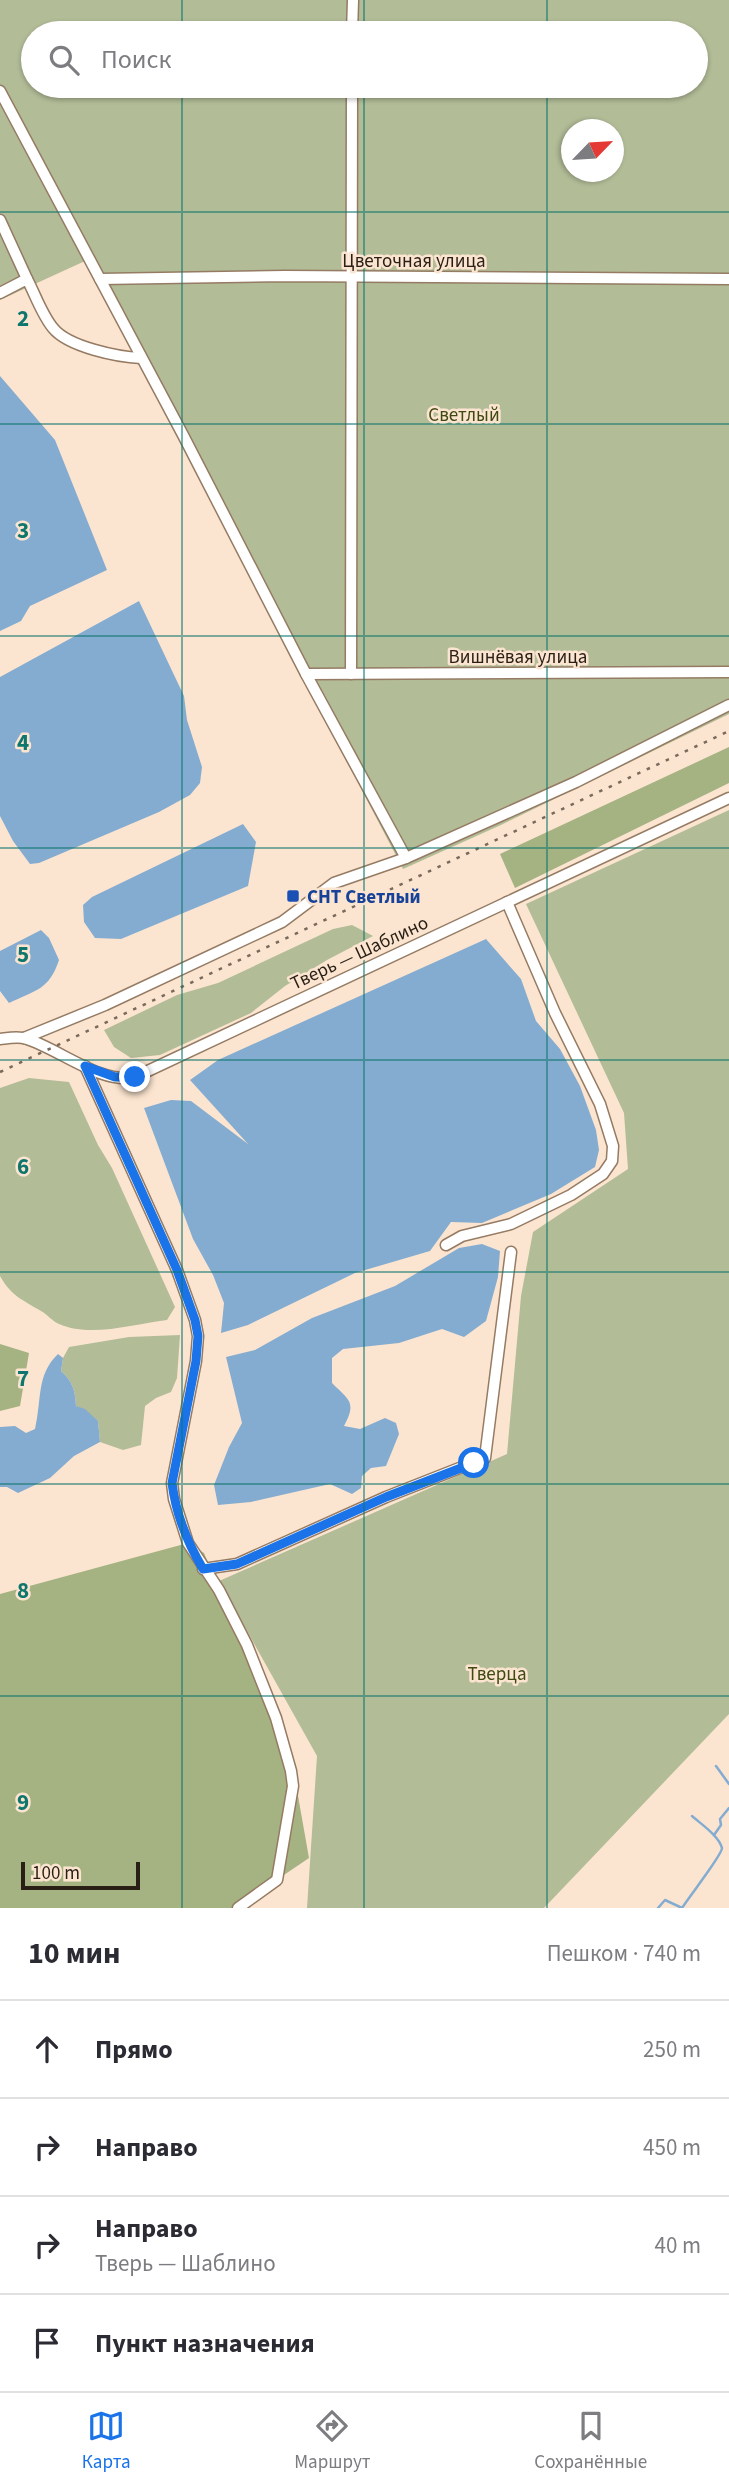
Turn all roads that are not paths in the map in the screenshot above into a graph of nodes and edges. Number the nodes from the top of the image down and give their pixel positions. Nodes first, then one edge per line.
1 (353, 0) edge
2 (352, 21) edge
3 (0, 91) edge
4 (352, 98) edge
5 (0, 220) edge
6 (352, 277) junction
7 (27, 279) junction
8 (100, 279) junction
9 (729, 279) edge
10 (0, 293) edge
11 (141, 358) junction
12 (729, 672) edge
13 (306, 674) junction
14 (351, 674) junction
15 (729, 705) edge
16 (729, 798) edge
17 (406, 858) junction
18 (507, 902) junction
19 (0, 1038) edge
20 (24, 1038) junction
21 (85, 1066) junction
22 (446, 1245) dead end
23 (511, 1252) dead end
24 (203, 1569) junction
25 (238, 1908) edge

1 - 2 street
3 - 8 street
4 - 6 street
5 - 7 street
6 - 8 street, Цветочная улица
6 - 9 street, Цветочная улица
6 - 14 street
7 - 10 street
7 - 11 street
8 - 11 street
11 - 13 street
12 - 14 street, Вишнёвая улица
13 - 14 street, Вишнёвая улица
13 - 17 street
15 - 17 street
16 - 18 street, Тверь — Шаблино
17 - 20 street
18 - 21 street, Тверь — Шаблино
18 - 22 street
19 - 20 street, Тверь — Шаблино
20 - 21 street, Тверь — Шаблино
21 - 24 street
23 - 24 street
24 - 25 street

